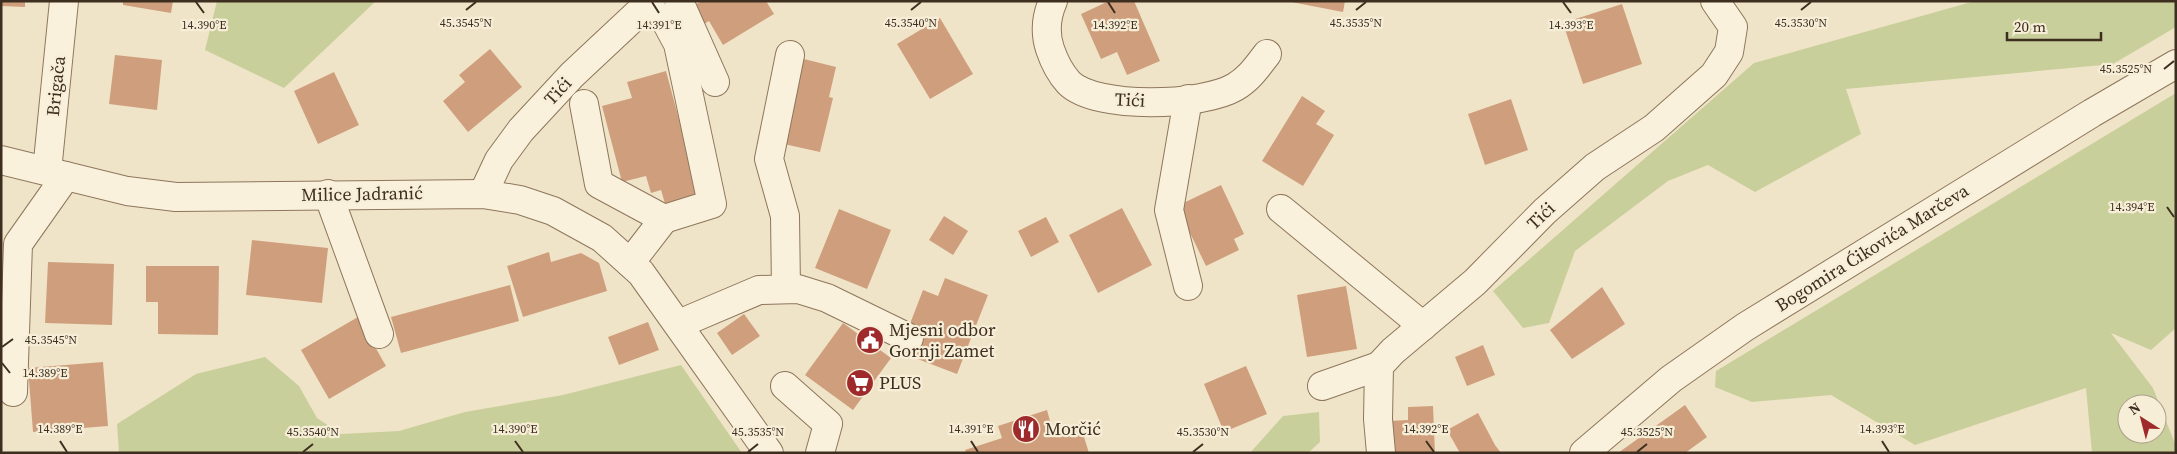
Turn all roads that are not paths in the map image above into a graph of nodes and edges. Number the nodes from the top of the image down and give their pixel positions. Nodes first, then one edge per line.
1 (64, 1) edge
2 (1053, 1) edge
3 (1715, 1) edge
4 (651, 8) edge
5 (1267, 54) dead end
6 (790, 55) dead end
7 (2176, 64) edge
8 (715, 82) dead end
9 (1188, 99) junction
10 (584, 104) dead end
11 (1, 160) edge
12 (56, 173) junction
13 (328, 194) junction
14 (484, 194) junction
15 (1282, 209) dead end
16 (664, 219) junction
17 (630, 263) junction
18 (1188, 286) dead end
19 (786, 289) junction
20 (679, 324) junction
21 (1423, 326) junction
22 (379, 334) dead end
23 (909, 338) dead end
24 (1379, 366) junction
25 (785, 386) dead end
26 (1322, 386) dead end
27 (13, 392) dead end
28 (769, 453) edge
29 (820, 453) edge
30 (1381, 453) edge
31 (1584, 453) edge

1 - 12 street, Brigača
2 - 9 street, Tići
3 - 21 street, Tići
4 - 8 street
4 - 14 street, Tići
4 - 16 street
5 - 9 street, Tići
6 - 19 street
7 - 31 street, Bogomira Ćikovića Marčeva
9 - 18 street
10 - 16 street
11 - 12 street, Milice Jadranić
12 - 13 street, Milice Jadranić
12 - 27 street
13 - 14 street, Milice Jadranić
13 - 22 street
14 - 17 street, Milice Jadranić
15 - 21 street
16 - 17 street
17 - 20 street, Milice Jadranić
19 - 20 street
19 - 23 street
20 - 28 street, Milice Jadranić
21 - 24 street, Tići
24 - 26 street
24 - 30 street
25 - 29 street

